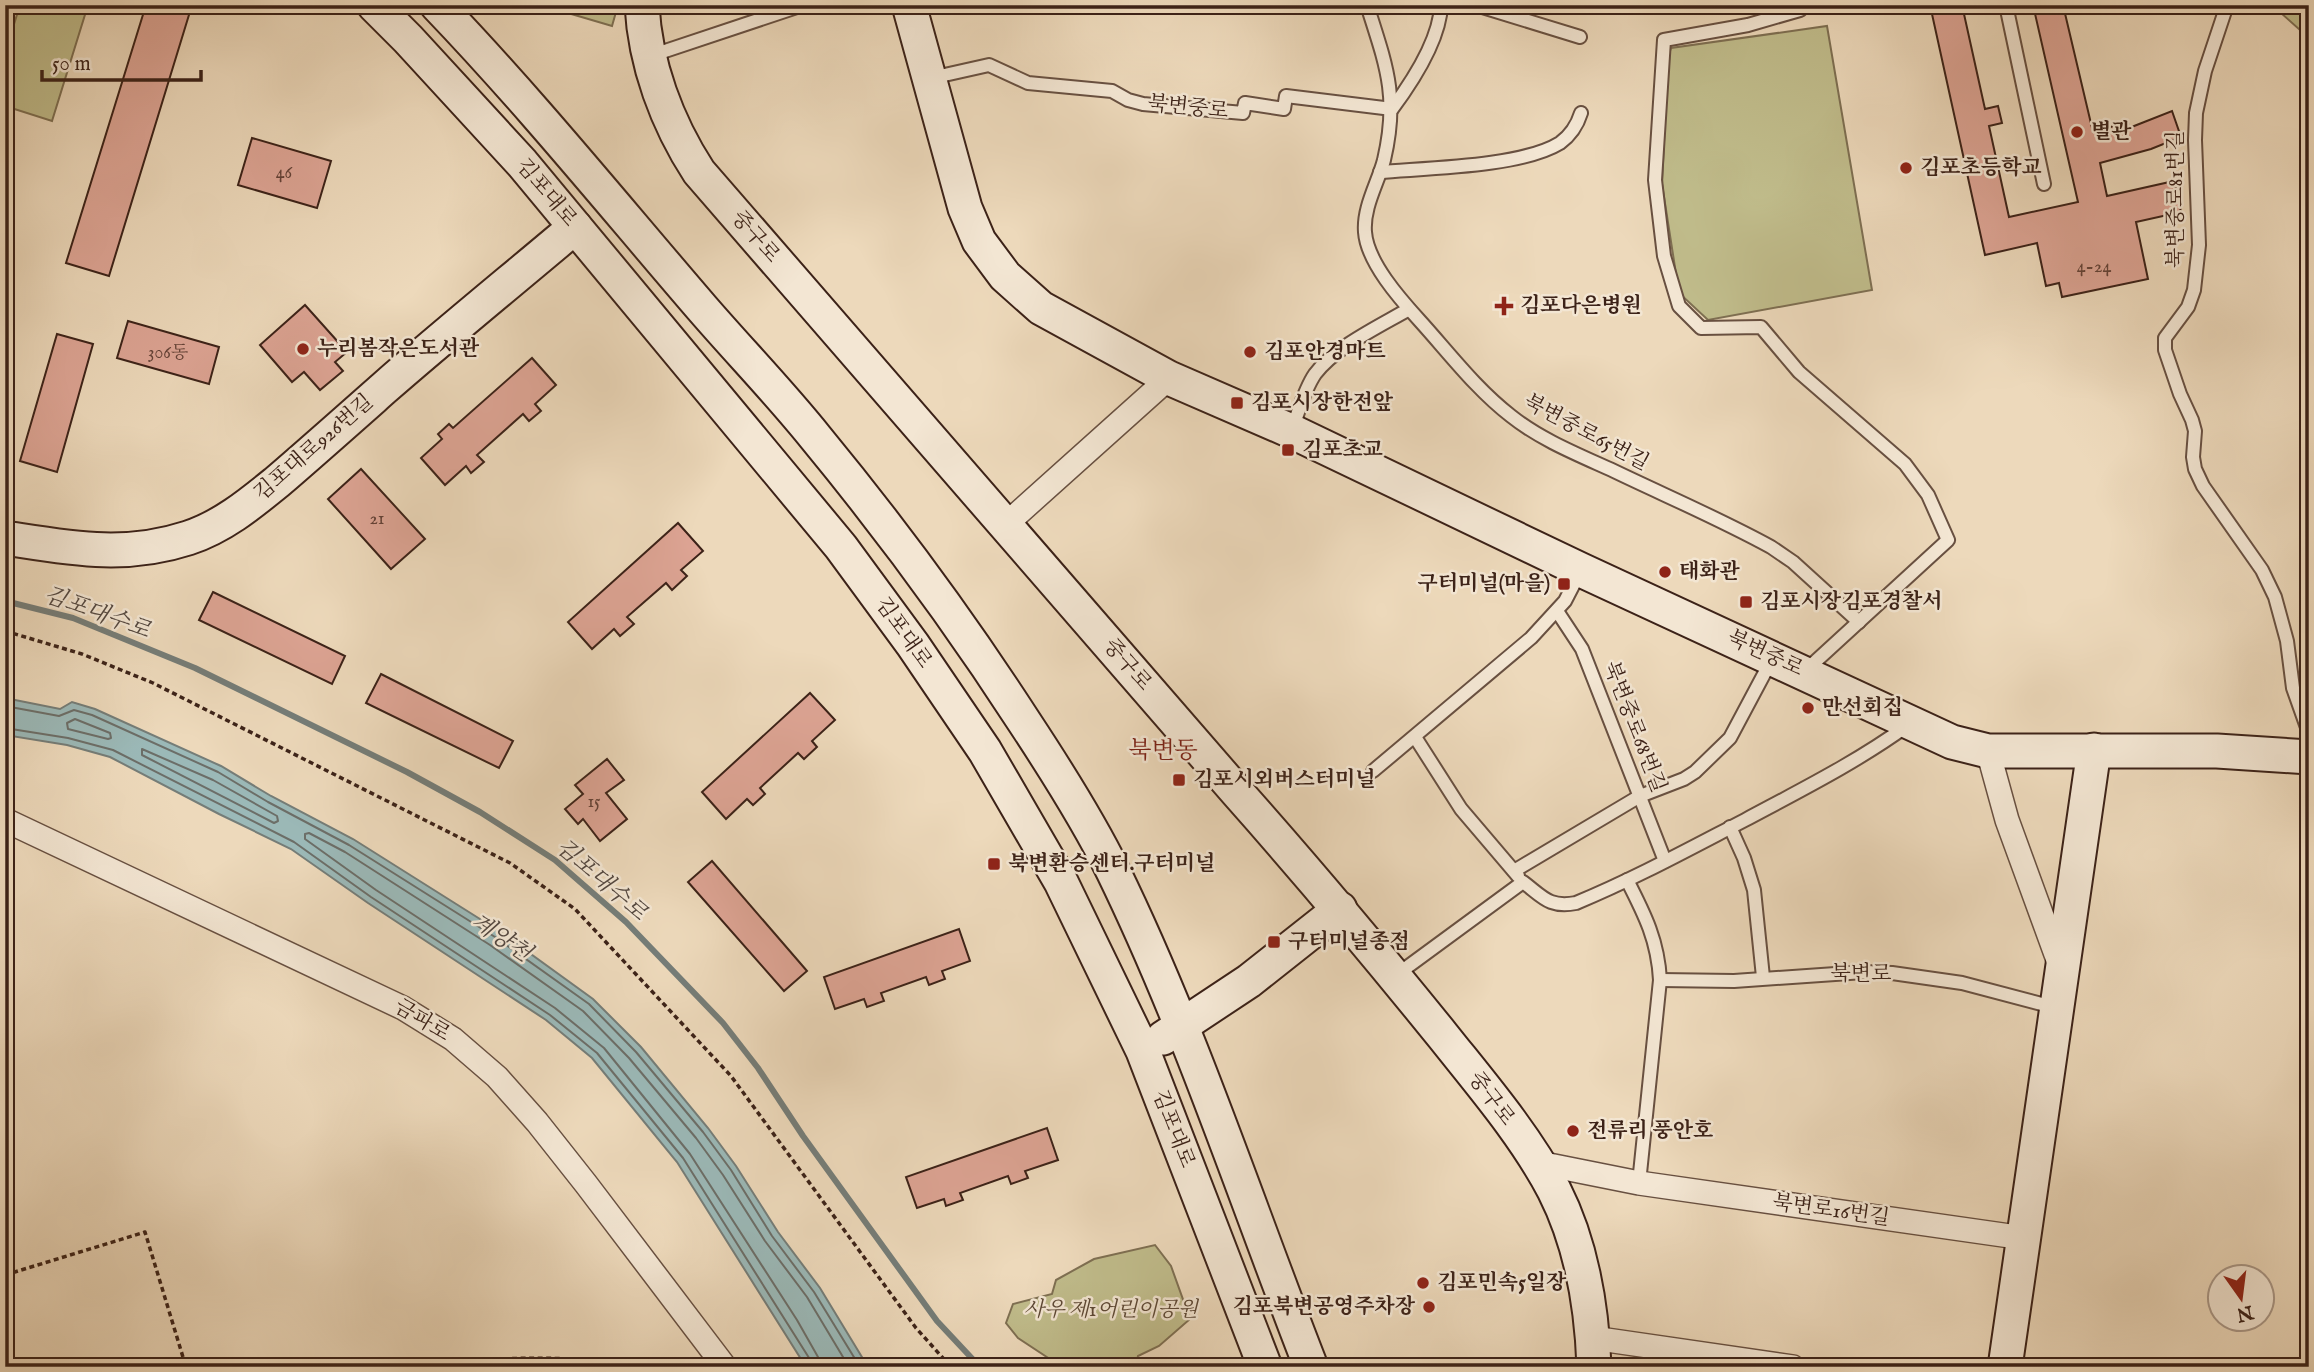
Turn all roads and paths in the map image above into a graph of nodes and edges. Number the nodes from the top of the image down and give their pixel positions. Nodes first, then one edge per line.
1 (374, 5) edge
2 (437, 5) edge
3 (642, 5) edge
4 (803, 5) edge
5 (909, 5) edge
6 (1367, 5) edge
7 (1441, 5) edge
8 (1476, 5) edge
9 (2006, 5) edge
10 (2227, 5) edge
11 (1804, 7) edge
12 (1580, 37) dead end
13 (650, 56) junction
14 (930, 78) junction
15 (1392, 109) junction
16 (1581, 113) dead end
17 (1380, 172) junction
18 (2045, 184) dead end
19 (575, 227) junction
20 (1409, 309) junction
21 (1169, 378) junction
22 (1291, 431) junction
23 (1004, 526) junction
24 (5, 538) edge
25 (1581, 570) junction
26 (1557, 611) junction
27 (1859, 622) junction
28 (5, 631) edge
29 (1773, 657) junction
30 (1804, 673) junction
31 (1910, 723) junction
32 (2309, 733) edge
33 (1415, 737) junction
34 (2094, 750) junction
35 (1988, 751) junction
36 (2309, 757) edge
37 (1373, 771) dead end
38 (1640, 796) junction
39 (5, 820) edge
40 (1730, 827) junction
41 (1665, 861) junction
42 (1514, 872) junction
43 (1628, 880) junction
44 (1523, 882) junction
45 (1340, 909) junction
46 (2063, 971) junction
47 (1395, 976) junction
48 (1763, 977) junction
49 (1660, 980) junction
50 (2057, 1008) junction
51 (1181, 1026) junction
52 (1143, 1051) junction
53 (1539, 1163) junction
54 (1639, 1183) junction
55 (2024, 1238) junction
56 (5, 1275) edge
57 (1593, 1352) edge
58 (186, 1367) edge
59 (402, 1367) edge
60 (638, 1367) edge
61 (725, 1367) edge
62 (951, 1367) edge
63 (1265, 1367) edge
64 (1311, 1367) edge
65 (1793, 1367) edge
66 (2005, 1367) edge

1 - 19 street, 김포대로
2 - 51 street, 김포대로
3 - 13 street, 중구로
4 - 13 lane
5 - 14 street, 북변중로
6 - 15 lane, 북변중로65번길
7 - 15 lane
8 - 12 lane
9 - 18 lane
10 - 32 lane, 북변중로81번길
11 - 27 lane
13 - 23 street, 중구로
14 - 15 lane, 북변중로
14 - 21 street, 북변중로
15 - 17 lane, 북변중로65번길
16 - 17 lane
17 - 20 lane, 북변중로65번길
19 - 24 street, 김포대로926번길
19 - 52 street, 김포대로
20 - 22 lane
20 - 27 lane, 북변중로65번길
21 - 22 street, 북변중로
21 - 23 street
22 - 25 street, 북변중로
23 - 45 street, 중구로
25 - 26 lane
25 - 29 street, 북변중로
26 - 33 lane
26 - 38 lane, 북변중로68번길
27 - 30 lane
28 - 62 path
29 - 30 street, 북변중로
29 - 38 lane
30 - 31 street, 북변중로
31 - 35 street, 북변중로
31 - 40 lane
33 - 37 lane
33 - 42 lane
34 - 35 street, 북변중로
34 - 36 street, 북변중로
34 - 46 street
35 - 46 street
38 - 41 lane, 북변중로68번길
38 - 42 lane
39 - 61 street, 금파로
40 - 41 lane
40 - 48 lane
41 - 43 lane
42 - 44 lane
43 - 44 lane
43 - 49 lane
44 - 47 lane
45 - 47 street, 중구로
45 - 51 street
46 - 50 street
47 - 53 street, 중구로
48 - 49 lane, 북변로
48 - 50 lane, 북변로
49 - 54 lane
50 - 55 street
51 - 52 street
51 - 64 street, 김포대로
52 - 63 street, 김포대로
53 - 54 street, 북변로16번길
53 - 57 street, 중구로
54 - 55 street, 북변로16번길
55 - 66 street
56 - 58 path
57 - 65 street, 중구로
59 - 60 path

